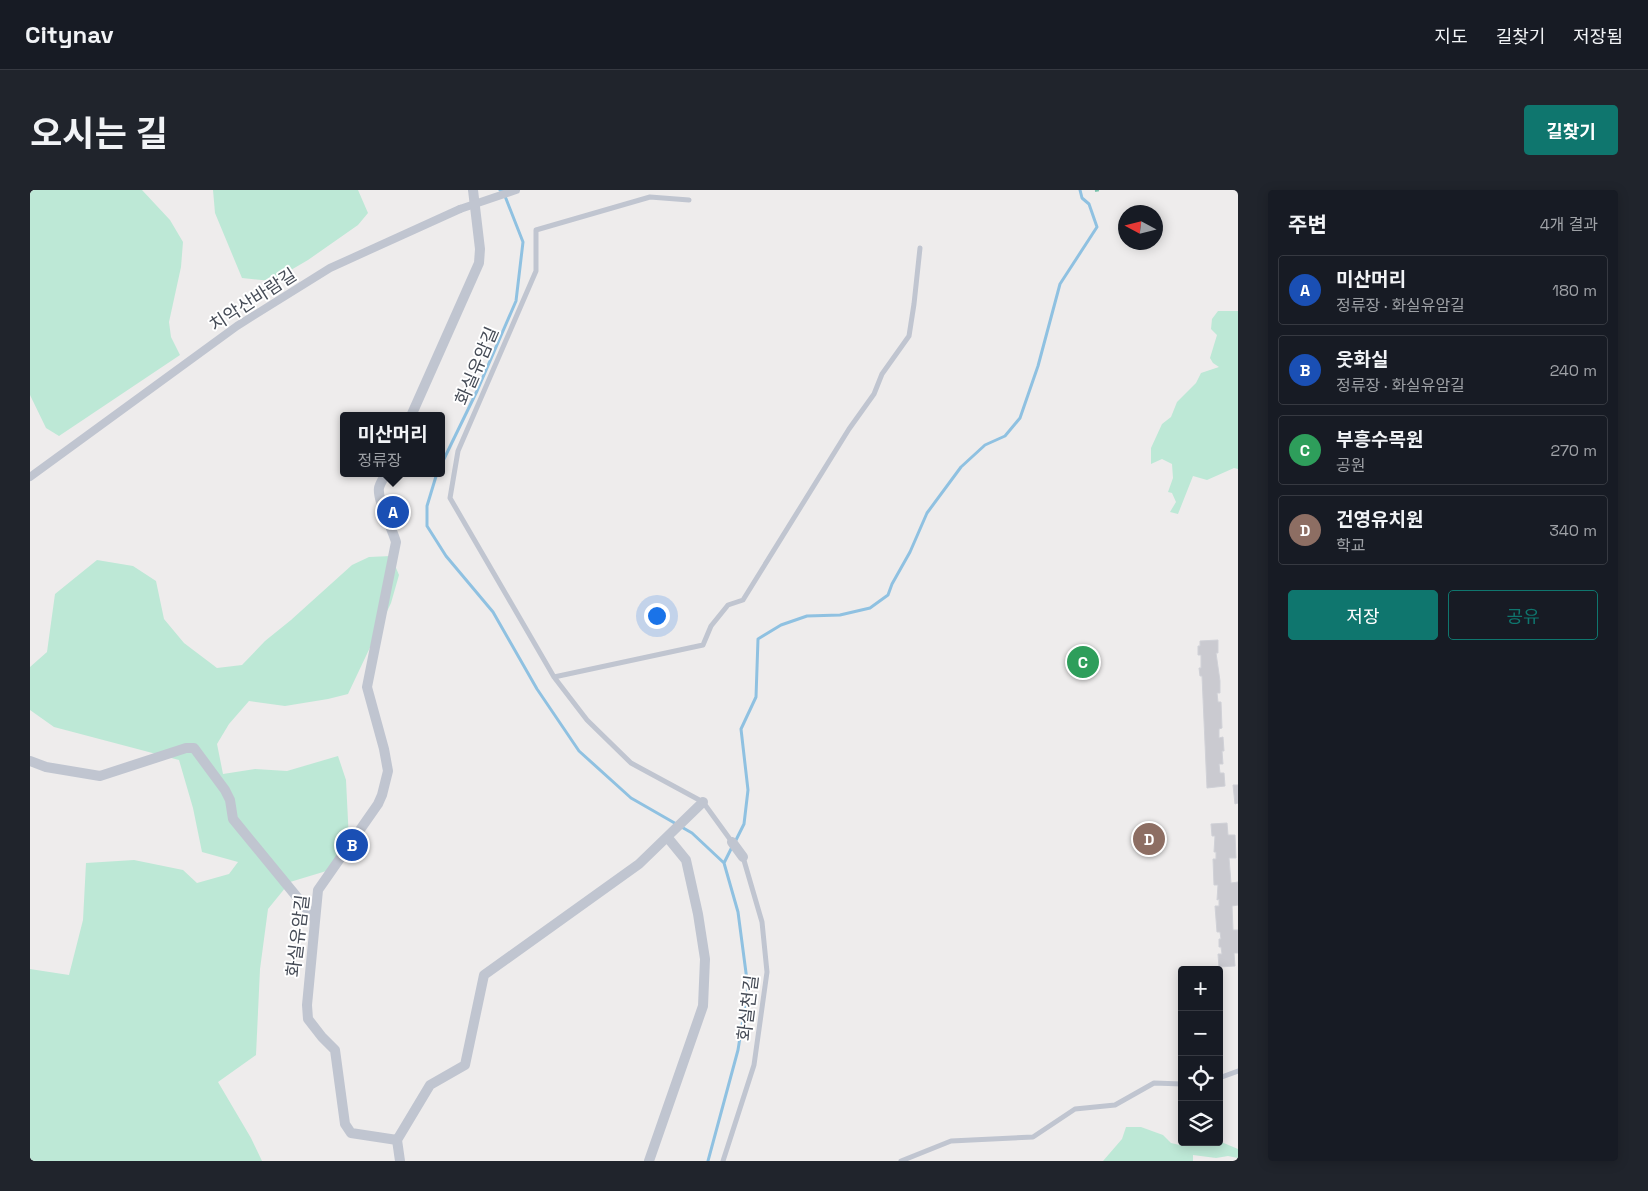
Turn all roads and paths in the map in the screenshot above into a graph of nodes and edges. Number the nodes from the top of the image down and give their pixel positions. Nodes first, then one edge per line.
1 (474, 190) edge
2 (516, 190) edge
3 (1095, 190) edge
4 (1102, 190) edge
5 (689, 200) dead end
6 (920, 248) dead end
7 (413, 412) edge
8 (30, 477) edge
9 (384, 477) edge
10 (554, 677) junction
11 (30, 761) edge
12 (700, 806) junction
13 (668, 838) junction
14 (732, 842) joint
15 (742, 857) joint
16 (315, 919) junction
17 (1238, 1071) edge
18 (1223, 1077) edge
19 (1178, 1084) edge
20 (397, 1140) junction
21 (400, 1161) edge
22 (649, 1161) edge
23 (723, 1161) edge
24 (901, 1161) edge

1 - 7 street
2 - 8 street, 치악산바람길, bridge
3 - 4 path
5 - 10 lane, 화실유암길
6 - 10 lane
9 - 16 street, 화실유암길
10 - 12 lane
11 - 16 street
12 - 13 street
12 - 14 lane
13 - 20 street
13 - 22 street
14 - 15 street
15 - 23 lane, 화실천길
16 - 20 street, 화실유암길
17 - 18 lane
19 - 24 lane
20 - 21 street

